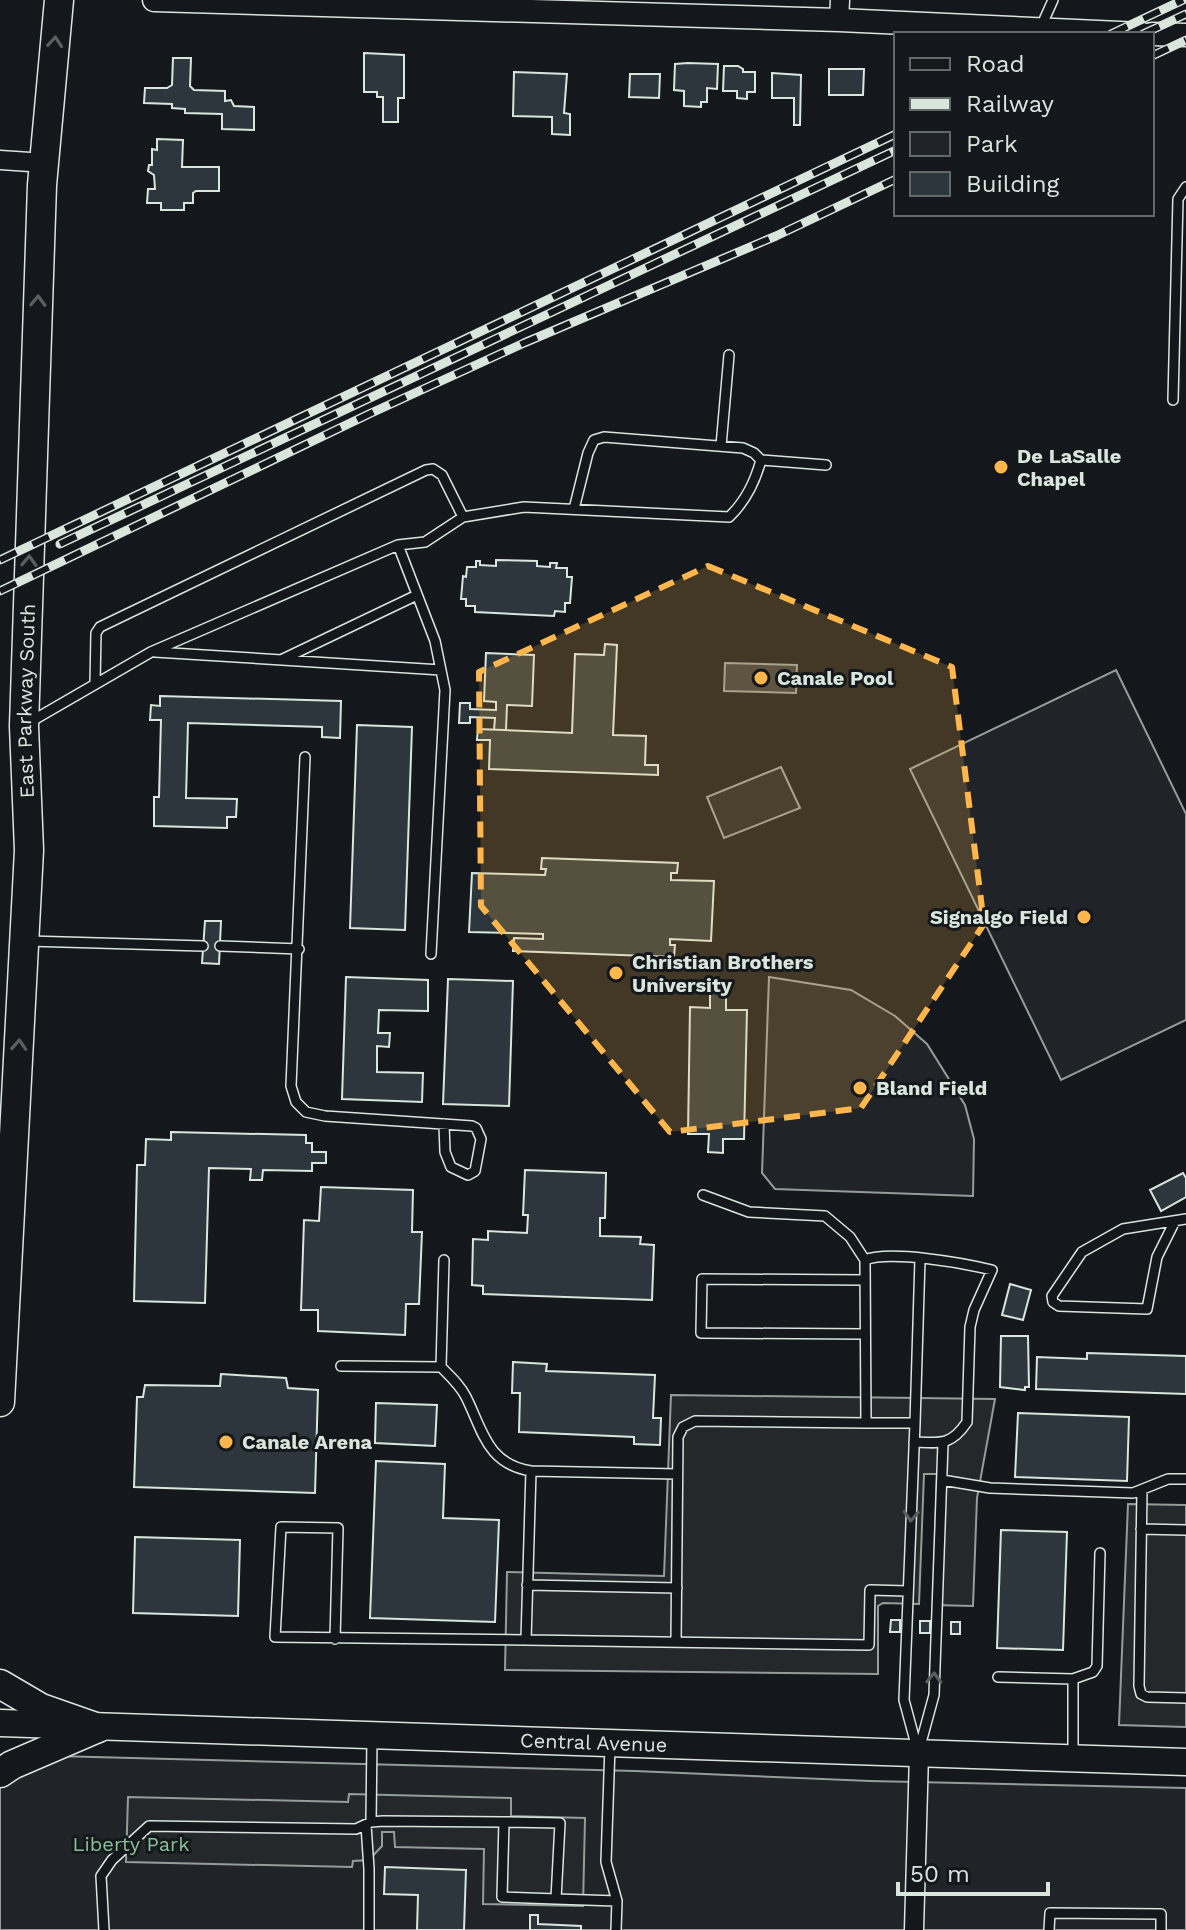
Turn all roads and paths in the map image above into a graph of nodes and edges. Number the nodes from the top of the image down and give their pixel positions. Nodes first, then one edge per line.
1 (59, 0) edge
2 (154, 0) edge
3 (1053, 0) edge
4 (521, 5) edge
5 (839, 10) edge
6 (1040, 29) junction
7 (1101, 32) edge
8 (1154, 34) edge
9 (1186, 35) edge
10 (0, 160) edge
11 (45, 163) junction
12 (1186, 187) edge
13 (729, 355) dead end
14 (1173, 400) dead end
15 (721, 446) junction
16 (761, 460) junction
17 (826, 465) dead end
18 (574, 509) junction
19 (463, 517) junction
20 (398, 545) junction
21 (417, 595) junction
22 (151, 652) junction
23 (281, 660) junction
24 (441, 670) junction
25 (95, 684) junction
26 (24, 726) junction
27 (305, 757) dead end
28 (24, 940) junction
29 (203, 946) dead end
30 (220, 946) dead end
31 (299, 949) junction
32 (431, 954) dead end
33 (444, 1124) junction
34 (703, 1195) dead end
35 (1181, 1220) edge
36 (920, 1259) junction
37 (444, 1260) dead end
38 (865, 1260) junction
39 (865, 1280) junction
40 (865, 1334) junction
41 (341, 1366) dead end
42 (441, 1367) junction
43 (0, 1402) edge
44 (866, 1423) junction
45 (915, 1423) junction
46 (914, 1442) junction
47 (943, 1443) junction
48 (531, 1471) junction
49 (677, 1474) junction
50 (1186, 1479) edge
51 (942, 1480) junction
52 (1142, 1490) junction
53 (1141, 1529) junction
54 (1186, 1530) edge
55 (1100, 1553) dead end
56 (527, 1585) junction
57 (677, 1588) junction
58 (908, 1591) junction
59 (335, 1639) junction
60 (526, 1640) junction
61 (676, 1642) junction
62 (998, 1677) dead end
63 (1073, 1679) junction
64 (0, 1684) edge
65 (1186, 1698) edge
66 (0, 1723) edge
67 (98, 1728) junction
68 (372, 1737) junction
69 (610, 1744) junction
70 (919, 1754) junction
71 (1073, 1759) junction
72 (1186, 1762) edge
73 (0, 1773) edge
74 (504, 1822) junction
75 (368, 1824) junction
76 (556, 1899) junction
77 (617, 1901) junction
78 (104, 1930) edge
79 (369, 1930) edge
80 (616, 1930) edge
81 (914, 1930) edge
82 (1049, 1930) edge
83 (1161, 1930) edge

11 -> 1 main road, East Parkway South
2 - 4 street
3 - 6 lane
4 - 5 street
5 - 6 street
6 - 7 street
8 - 9 street
10 - 11 street
26 -> 11 main road, East Parkway South
12 - 14 lane
13 - 15 lane
15 - 16 lane
15 - 18 lane
16 - 17 lane
16 - 18 lane
18 - 19 lane
19 - 20 lane
19 - 25 lane
20 - 21 lane
20 - 22 lane
21 - 23 lane
21 - 24 lane
22 - 23 lane
22 - 25 lane
23 - 24 lane
24 - 32 lane
25 - 26 lane
26 - 28 main road, East Parkway South
27 - 31 lane
28 - 29 lane
43 -> 28 main road, East Parkway South
30 - 31 lane
31 - 33 lane
33 - 33 lane
34 - 38 lane
35 - 35 lane
36 - 38 lane
36 - 45 lane
36 - 47 lane
37 - 42 lane
38 - 39 lane
39 - 40 lane
39 - 40 lane
40 - 44 lane
41 - 42 lane
42 - 48 lane
44 - 45 lane
44 - 49 lane
45 - 46 lane
46 - 47 lane
46 -> 58 lane
47 - 51 lane
48 - 49 lane
48 - 56 lane
49 - 57 lane
50 - 52 lane
51 - 52 lane
70 -> 51 lane
52 - 53 lane
53 - 54 lane
53 - 65 lane
55 - 63 lane
56 - 57 lane
56 - 60 lane
57 - 61 lane
58 - 61 lane
58 - 70 lane
59 - 59 lane
59 - 60 lane
60 - 61 lane
62 - 63 lane
63 - 71 lane
64 - 67 main road
66 - 67 main road, Central Avenue
67 - 68 main road, Central Avenue
67 - 73 main road
68 - 69 main road, Central Avenue
68 - 75 lane
69 - 70 main road, Central Avenue
69 - 77 lane
70 - 71 main road, Central Avenue
70 - 81 street
71 - 72 main road, Central Avenue
74 - 75 lane
74 - 76 lane
74 - 76 lane
75 - 78 lane
75 - 79 lane
76 - 77 lane
77 - 80 lane
82 - 83 lane

